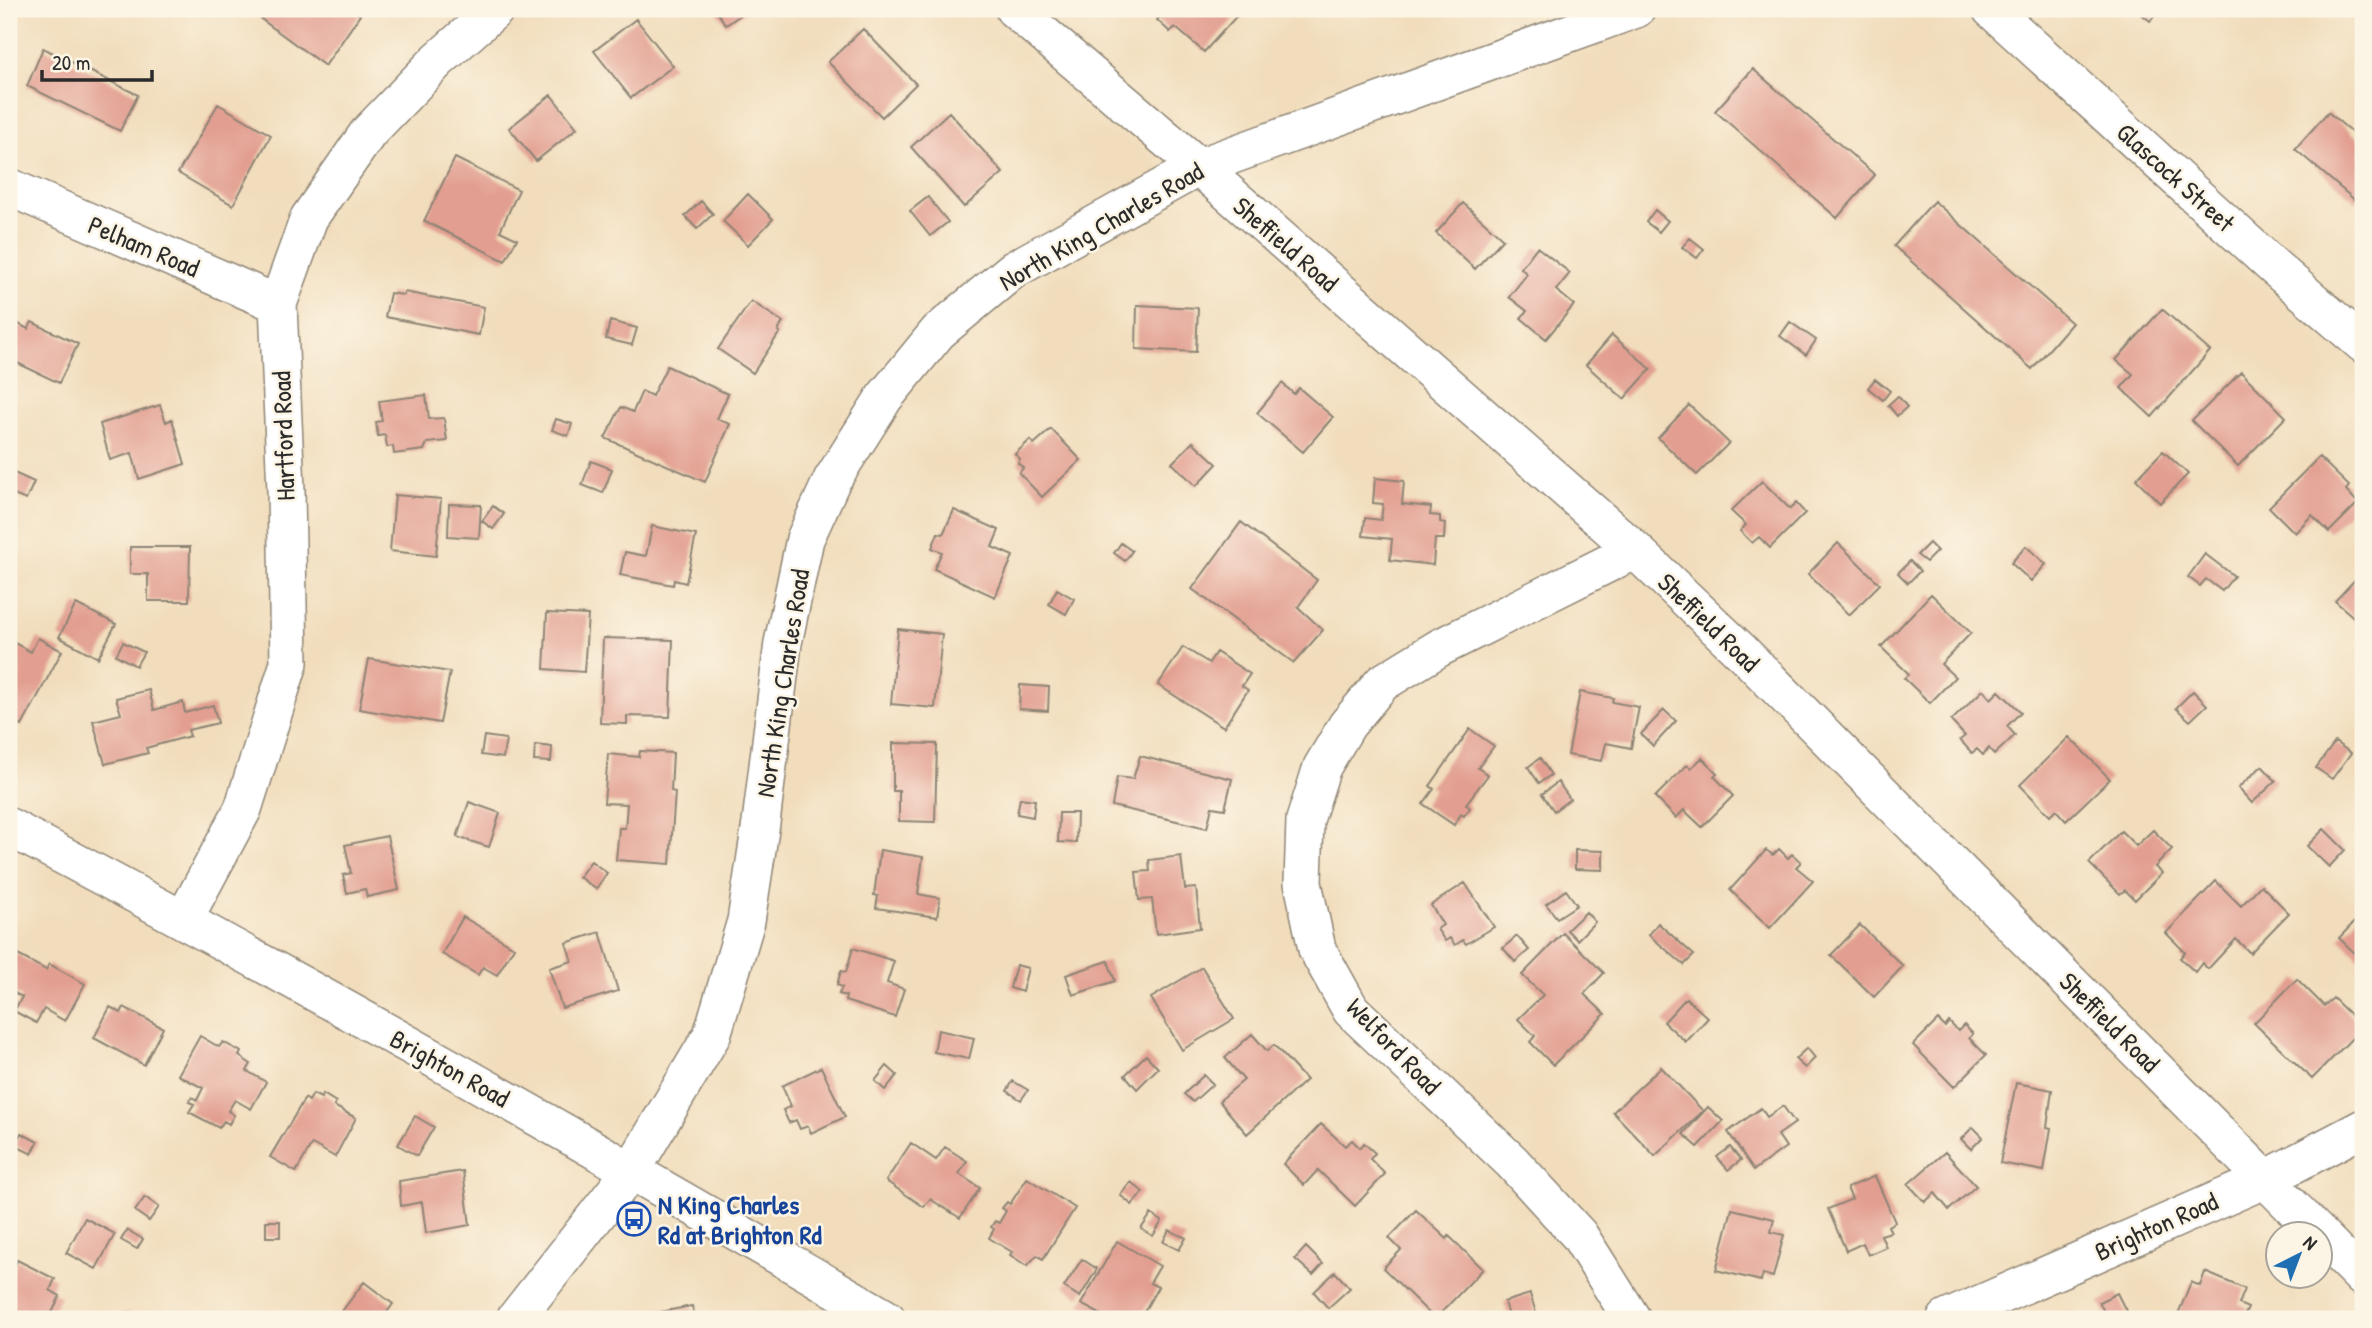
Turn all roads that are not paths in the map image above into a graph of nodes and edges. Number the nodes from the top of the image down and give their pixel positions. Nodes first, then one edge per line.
1 (496, 9) edge
2 (1014, 9) edge
3 (1636, 9) edge
4 (1991, 9) edge
5 (1582, 18) edge
6 (1199, 167) junction
7 (9, 187) edge
8 (278, 304) junction
9 (2363, 344) edge
10 (1635, 550) junction
11 (9, 827) edge
12 (184, 919) junction
13 (2363, 1128) edge
14 (632, 1170) junction
15 (2266, 1179) junction
16 (2363, 1278) edge
17 (515, 1319) edge
18 (887, 1319) edge
19 (1632, 1319) edge
20 (1946, 1319) edge

1 - 8 street, Hartford Road
2 - 6 street, Sheffield Road
3 - 5 street, North King Charles Road
4 - 9 street, Glascock Street
5 - 6 street, North King Charles Road
6 - 10 street, Sheffield Road
6 - 14 street, North King Charles Road
7 - 8 street, Pelham Road
8 - 12 street, Hartford Road
10 - 15 street, Sheffield Road
10 - 19 street, Welford Road
11 - 12 street, Brighton Road
12 - 14 street, Brighton Road
13 - 15 street, Brighton Road
14 - 17 street, North King Charles Road
14 - 18 street, Brighton Road
15 - 16 street, Sheffield Road
15 - 20 street, Brighton Road

